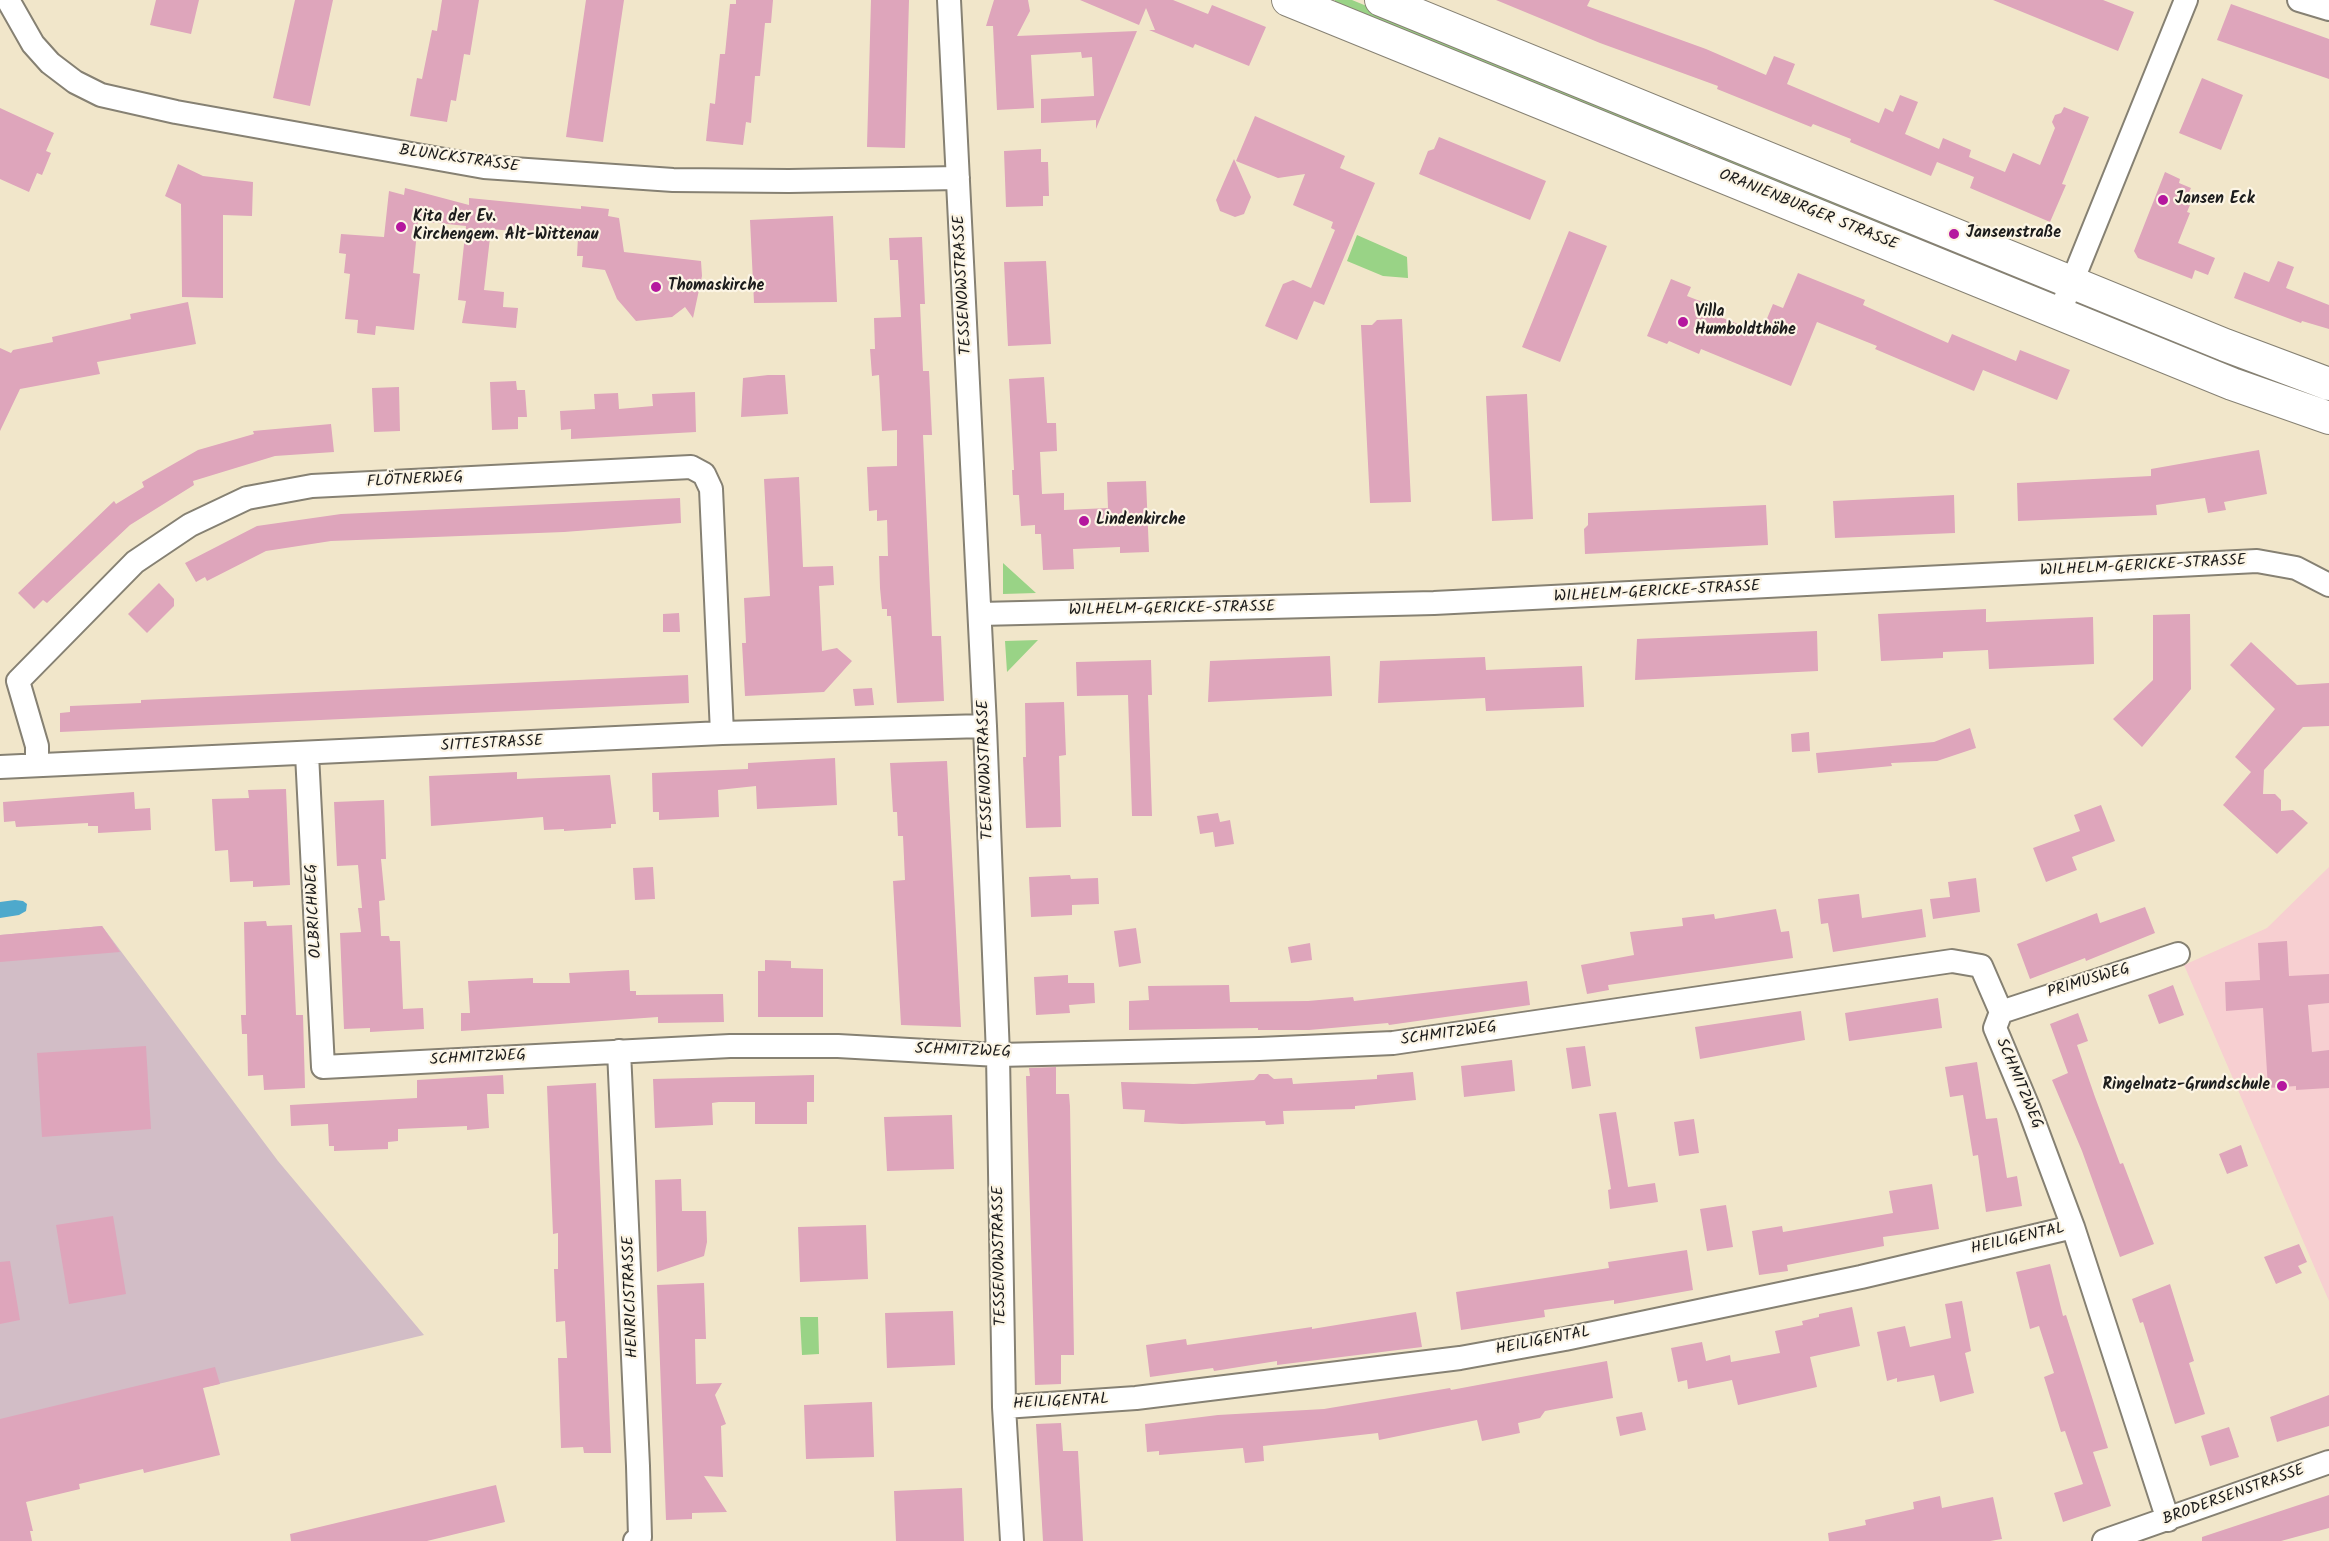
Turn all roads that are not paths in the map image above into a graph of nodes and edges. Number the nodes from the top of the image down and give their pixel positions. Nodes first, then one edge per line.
1 (8, 0) edge
2 (949, 0) edge
3 (1289, 0) edge
4 (1381, 0) edge
5 (2299, 0) edge
6 (2179, 2) edge
7 (2329, 9) edge
8 (958, 178) junction
9 (2072, 281) junction
10 (2059, 314) junction
11 (2329, 384) edge
12 (2329, 418) edge
13 (2329, 585) edge
14 (980, 614) junction
15 (985, 726) junction
16 (722, 733) junction
17 (308, 754) junction
18 (37, 765) junction
19 (0, 768) edge
20 (2178, 954) dead end
21 (2001, 1012) junction
22 (619, 1051) junction
23 (998, 1054) junction
24 (323, 1067) joint
25 (2073, 1227) junction
26 (1004, 1407) junction
27 (2329, 1462) edge
28 (2168, 1520) junction
29 (638, 1539) edge
30 (1012, 1541) edge
31 (2104, 1541) edge

1 - 8 street, BLUNCKSTRASSE
2 - 8 street, TESSENOWSTRASSE
3 - 10 main road, ORANIENBURGER STRASSE
4 - 9 main road, ORANIENBURGER STRASSE
5 - 7 street
6 - 9 street
8 - 14 street, TESSENOWSTRASSE
9 - 10 street
9 - 11 main road, ORANIENBURGER STRASSE
10 - 12 main road, ORANIENBURGER STRASSE
13 - 14 street, WILHELM-GERICKE-STRASSE
14 - 15 street, TESSENOWSTRASSE
15 - 16 street, SITTESTRASSE
15 - 23 street, TESSENOWSTRASSE
16 - 17 street, SITTESTRASSE
16 - 18 street, FLÖTNERWEG
17 - 18 street, SITTESTRASSE
17 - 24 street, OLBRICHWEG
18 - 19 street, SITTESTRASSE
20 - 21 street, PRIMUSWEG
21 - 23 street, SCHMITZWEG
21 - 25 street, SCHMITZWEG
22 - 23 street, SCHMITZWEG
22 - 24 street, SCHMITZWEG
22 - 29 street, HENRICISTRASSE
23 - 26 street, TESSENOWSTRASSE
25 - 26 street, HEILIGENTAL
25 - 28 street, SCHMITZWEG
26 - 30 street, TESSENOWSTRASSE
27 - 28 street, BRODERSENSTRASSE
28 - 31 street, BRODERSENSTRASSE

